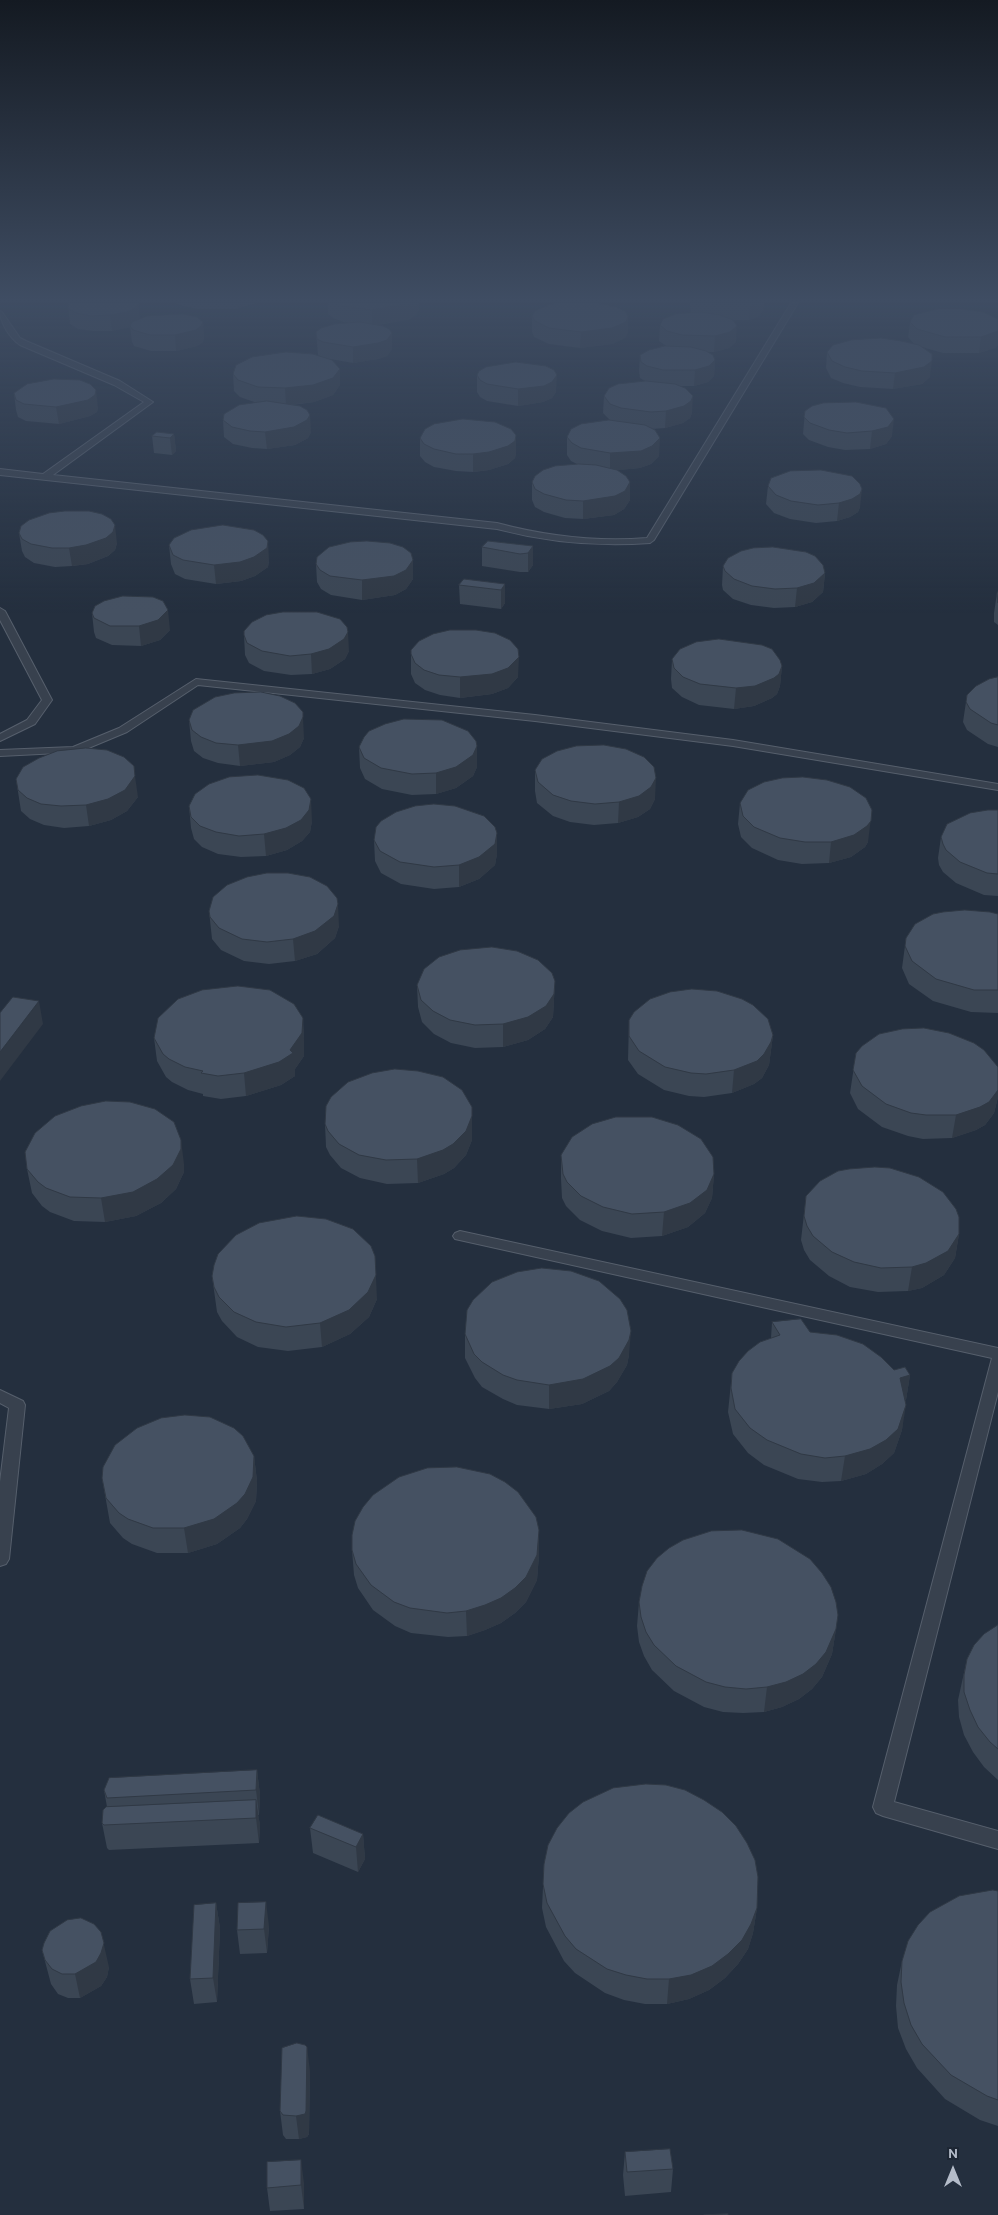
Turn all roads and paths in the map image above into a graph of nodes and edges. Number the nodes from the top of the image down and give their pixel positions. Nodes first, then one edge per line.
1 (143, 406) edge
2 (732, 406) edge
3 (0, 472) edge
4 (45, 477) junction
5 (0, 611) edge
6 (0, 738) edge
7 (0, 753) edge
8 (998, 787) edge
9 (460, 1236) dead end
10 (998, 1354) edge
11 (998, 1361) edge
12 (0, 1396) edge
13 (0, 1559) edge
14 (998, 1840) edge

1 - 4 lane
2 - 4 lane
3 - 4 lane
5 - 6 lane
7 - 8 lane
9 - 10 lane
11 - 14 lane
12 - 13 lane

